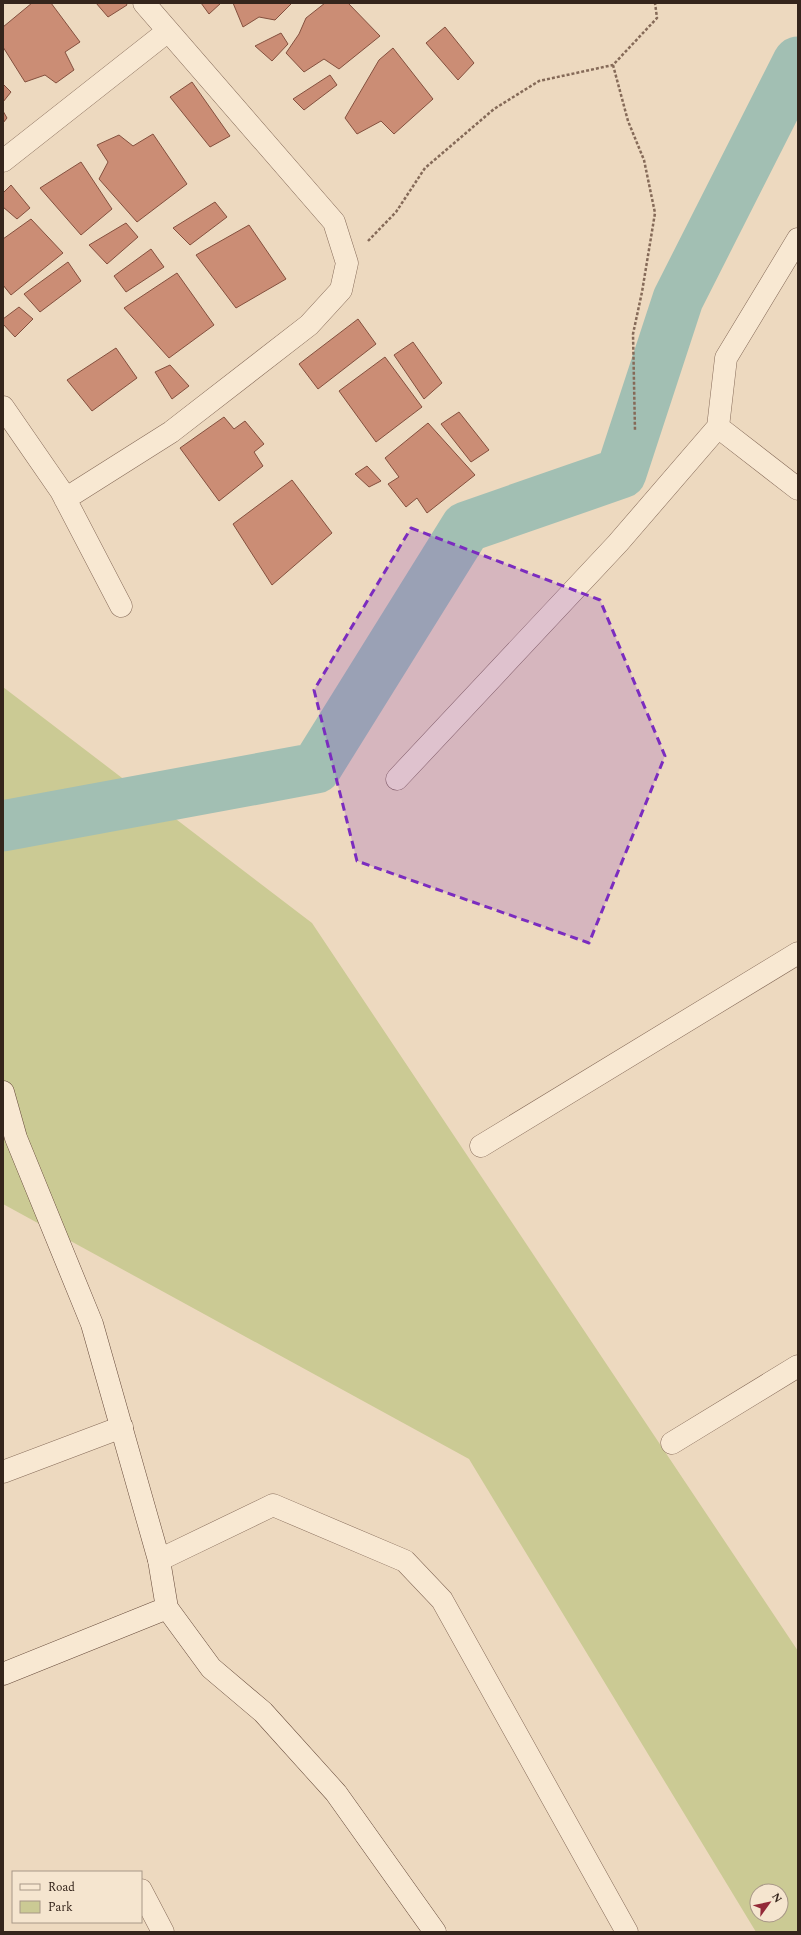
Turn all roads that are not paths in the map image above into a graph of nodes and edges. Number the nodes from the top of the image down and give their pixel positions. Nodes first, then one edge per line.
1 (144, 3) edge
2 (168, 31) junction
3 (3, 161) edge
4 (798, 239) edge
5 (3, 407) edge
6 (718, 427) junction
7 (798, 489) edge
8 (65, 499) junction
9 (121, 606) dead end
10 (397, 780) dead end
11 (798, 953) edge
12 (3, 1092) edge
13 (481, 1146) dead end
14 (798, 1366) edge
15 (122, 1427) junction
16 (672, 1443) dead end
17 (3, 1472) edge
18 (159, 1560) junction
19 (167, 1608) junction
20 (3, 1674) edge
21 (142, 1892) edge
22 (163, 1932) edge
23 (435, 1932) edge
24 (627, 1932) edge

1 - 2 street
2 - 3 street
2 - 8 street
4 - 6 street
5 - 8 street
6 - 7 street
6 - 10 street
8 - 9 street
11 - 13 street
12 - 15 street
14 - 16 street
15 - 17 street
15 - 18 street
18 - 19 street
18 - 24 street
19 - 20 street
19 - 23 street
21 - 22 street

